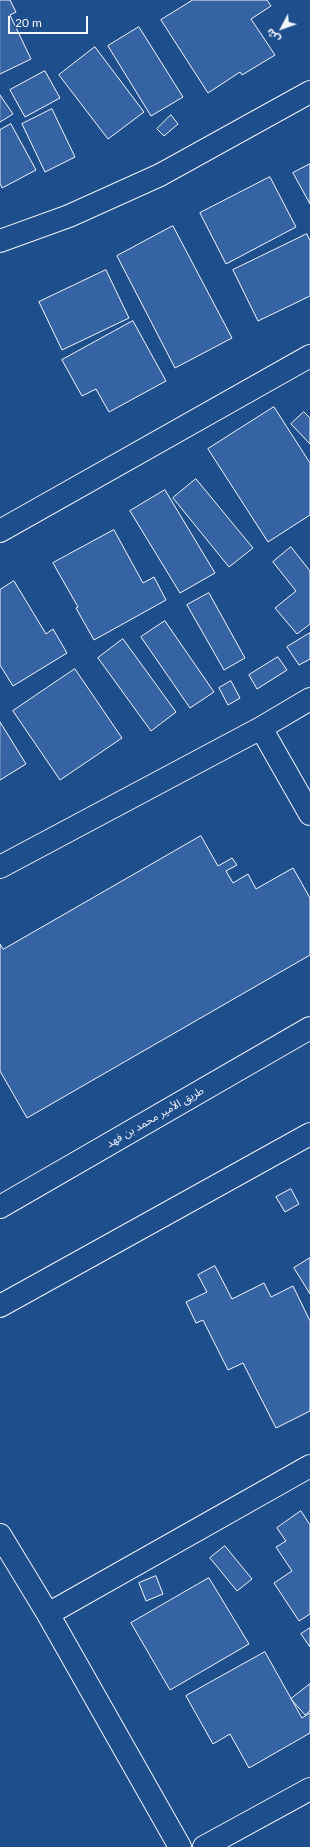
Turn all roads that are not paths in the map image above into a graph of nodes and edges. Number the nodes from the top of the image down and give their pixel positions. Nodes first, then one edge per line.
1 (310, 92) edge
2 (0, 241) edge
3 (310, 356) edge
4 (0, 531) edge
5 (310, 699) edge
6 (261, 728) junction
7 (310, 814) edge
8 (0, 868) edge
9 (310, 1028) edge
10 (310, 1134) edge
11 (0, 1207) edge
12 (0, 1306) edge
13 (310, 1466) edge
14 (0, 1535) edge
15 (48, 1614) junction
16 (310, 1789) edge
17 (180, 1847) edge
18 (204, 1847) edge

1 - 2 street
3 - 4 street
5 - 6 street
6 - 7 street
6 - 8 street
9 - 11 street, طريق الأمير محمد بن فهد
10 - 12 street
13 - 15 street
14 - 15 street
15 - 17 street
16 - 18 street

